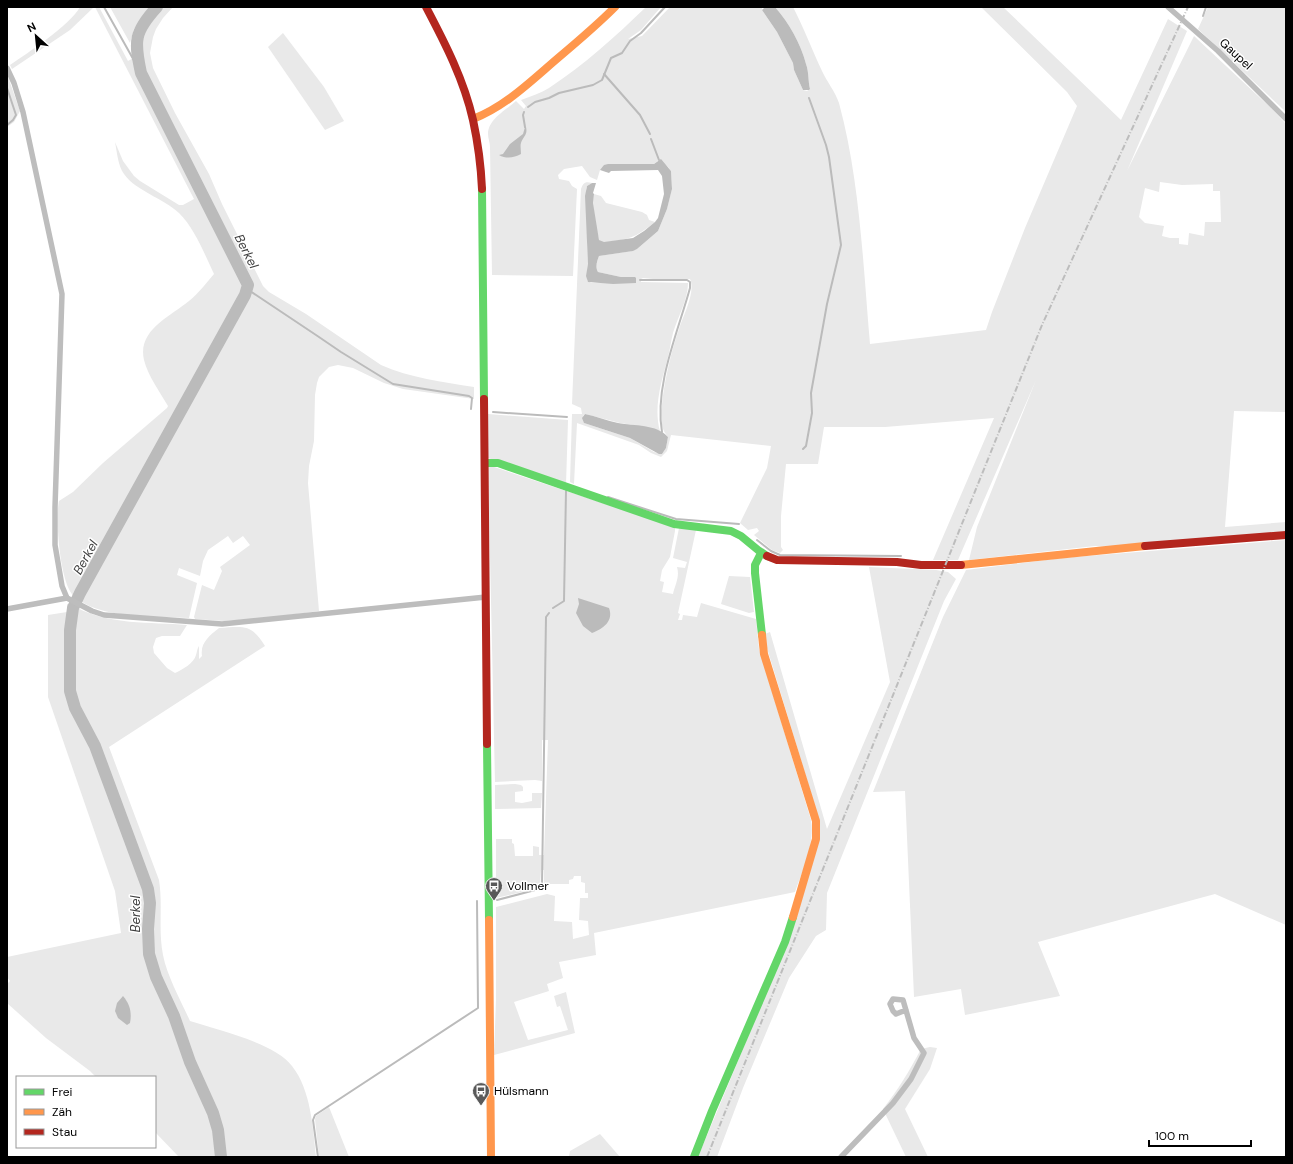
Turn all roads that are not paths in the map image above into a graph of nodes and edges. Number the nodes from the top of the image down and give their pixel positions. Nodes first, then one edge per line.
1 (426, 7) edge
2 (615, 7) edge
3 (1168, 7) edge
4 (7, 68) edge
5 (473, 119) junction
6 (1286, 119) edge
7 (485, 463) junction
8 (1286, 535) edge
9 (761, 553) junction
10 (486, 597) junction
11 (68, 598) junction
12 (7, 609) edge
13 (906, 1010) dead end
14 (491, 1157) edge
15 (694, 1157) edge
16 (841, 1157) edge

1 - 5 street
2 - 5 street
3 - 6 street, Gaupel
4 - 11 street
5 - 7 street
7 - 9 street
7 - 10 street
8 - 9 street
9 - 15 street
10 - 11 street
10 - 14 street
11 - 12 street
13 - 16 street

